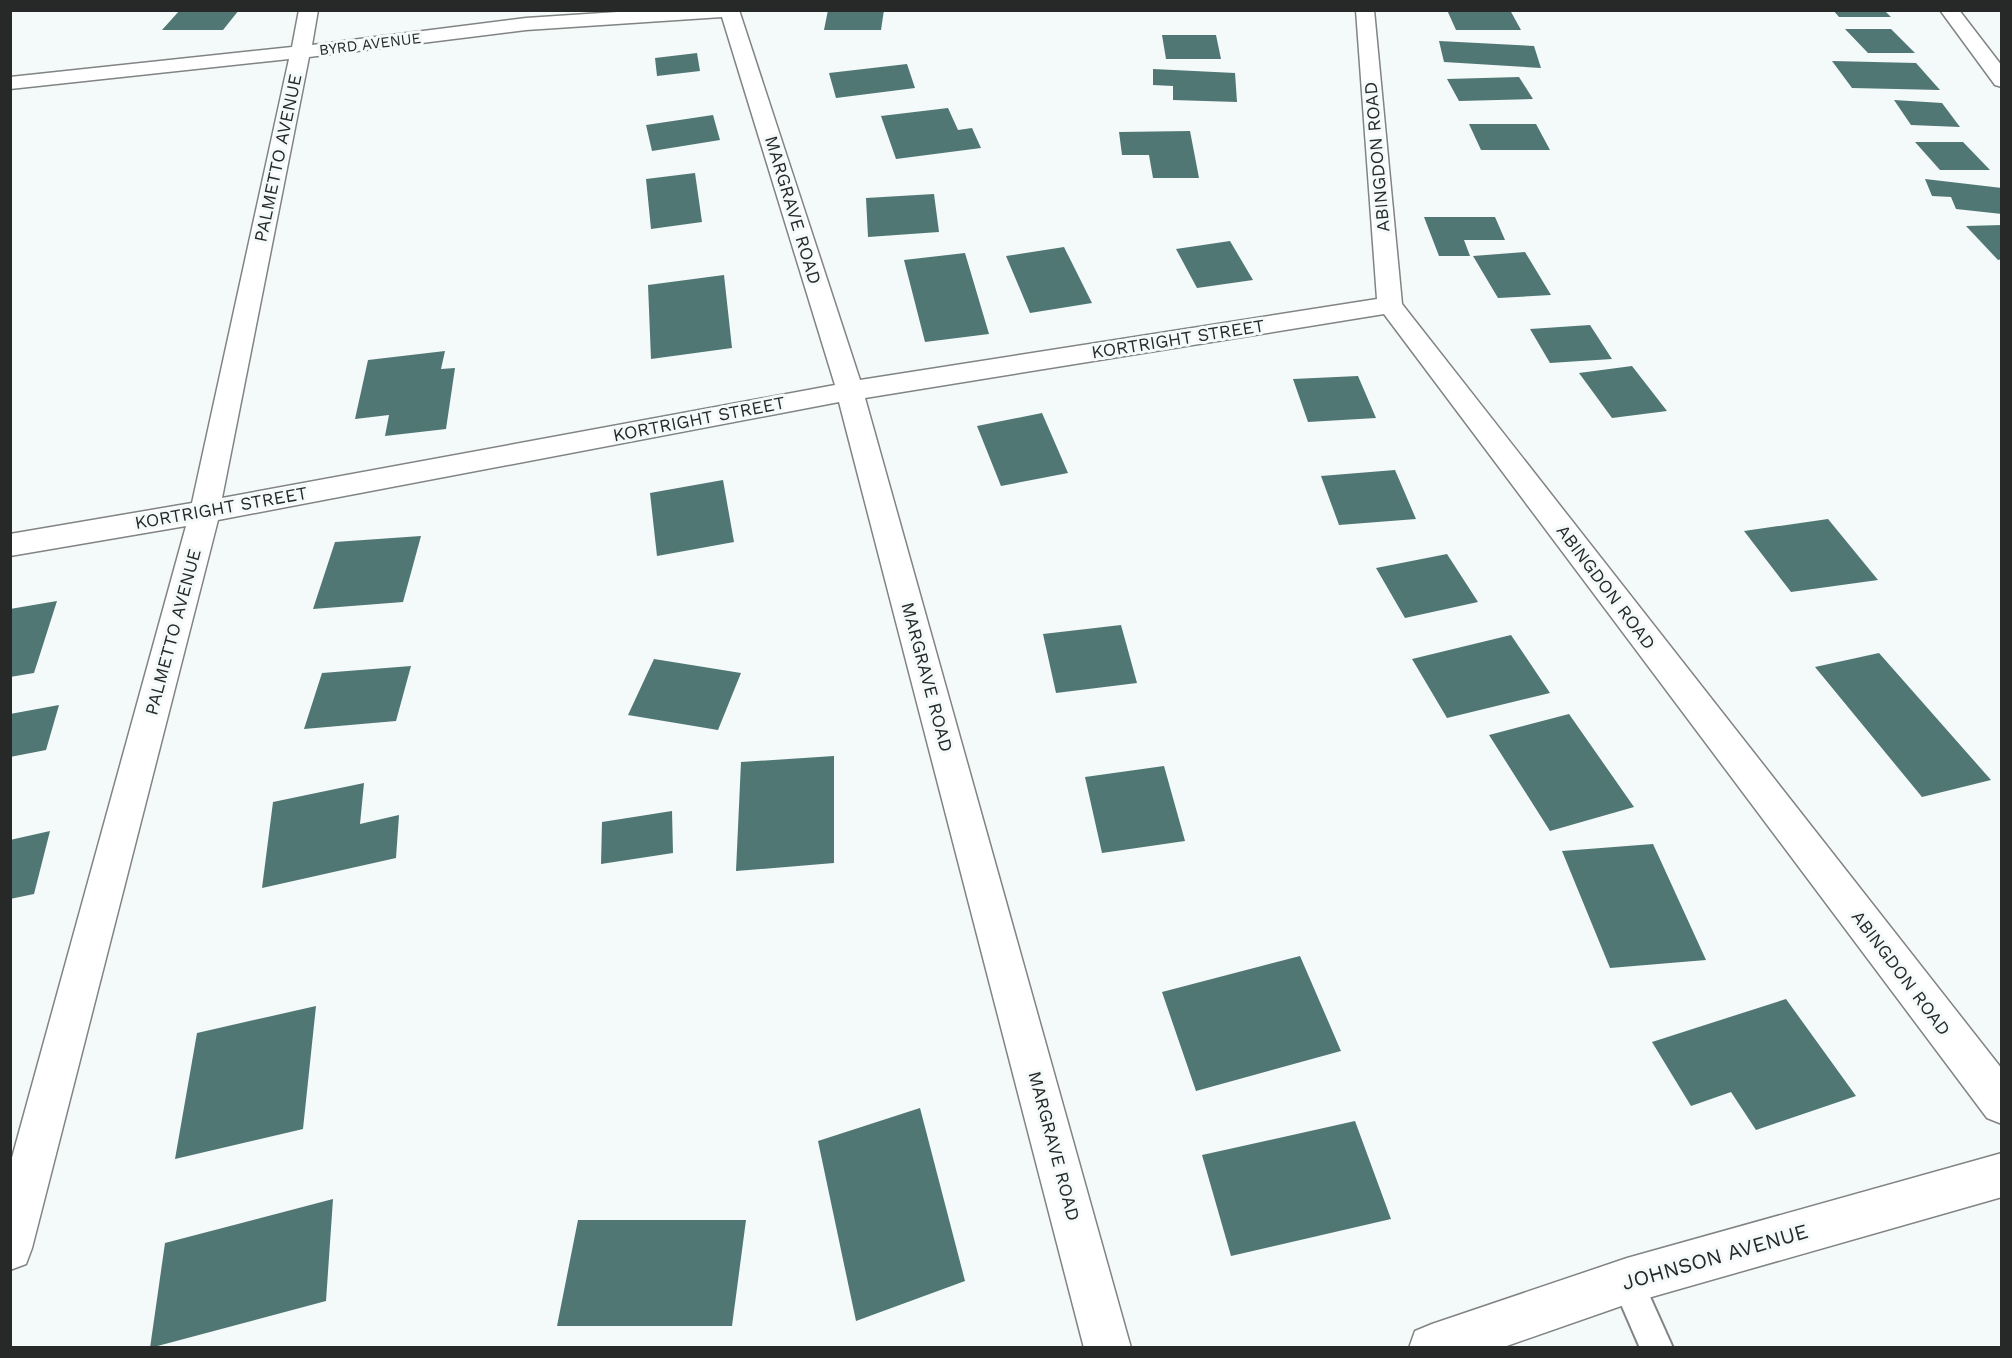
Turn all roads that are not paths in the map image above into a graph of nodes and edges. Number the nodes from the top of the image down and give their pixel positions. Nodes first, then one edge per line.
1 (309, 10) edge
2 (730, 10) edge
3 (1365, 10) edge
4 (1949, 10) edge
5 (300, 52) junction
6 (2001, 81) edge
7 (10, 83) edge
8 (1389, 305) junction
9 (850, 391) junction
10 (205, 512) junction
11 (10, 545) edge
12 (2001, 1103) edge
13 (2001, 1175) edge
14 (10, 1248) edge
15 (1627, 1281) junction
16 (1108, 1347) edge
17 (1432, 1347) edge
18 (1657, 1347) edge

1 - 5 street, PALMETTO AVENUE
2 - 5 street, BYRD AVENUE
2 - 9 street, MARGRAVE ROAD
3 - 8 street, ABINGDON ROAD
4 - 6 street
5 - 7 street, BYRD AVENUE
5 - 10 street, PALMETTO AVENUE
8 - 9 street, KORTRIGHT STREET
8 - 12 street, ABINGDON ROAD
9 - 10 street, KORTRIGHT STREET
9 - 16 street, MARGRAVE ROAD
10 - 11 street, KORTRIGHT STREET
10 - 14 street, PALMETTO AVENUE
13 - 15 street, JOHNSON AVENUE
15 - 17 street, JOHNSON AVENUE
15 - 18 lane

